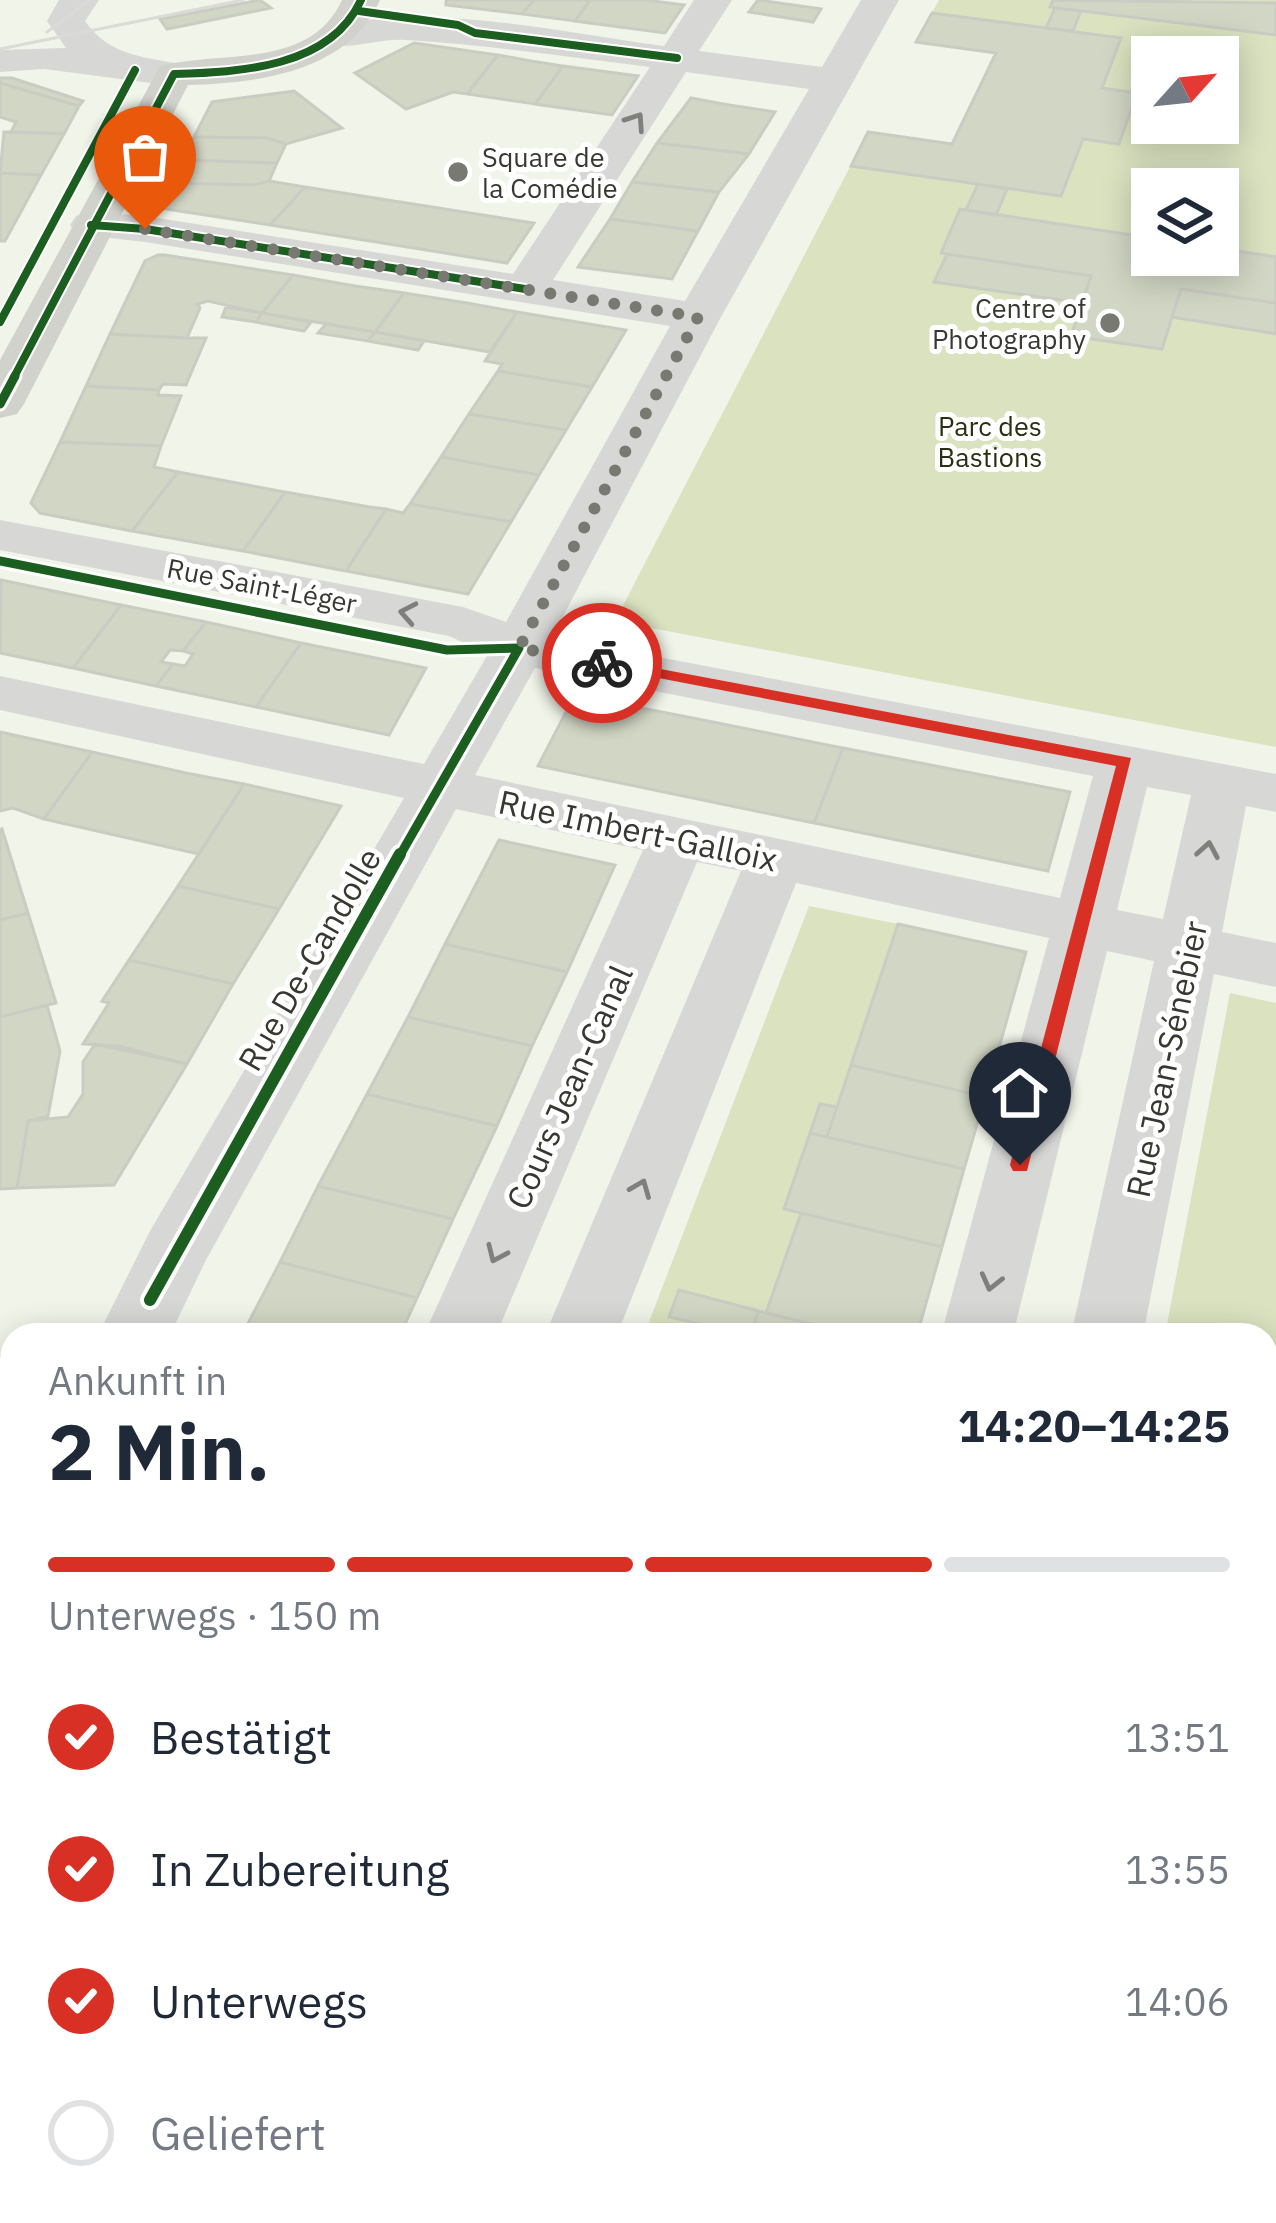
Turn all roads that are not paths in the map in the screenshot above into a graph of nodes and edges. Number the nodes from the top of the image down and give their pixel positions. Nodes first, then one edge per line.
1 (362, 0) edge
2 (713, 0) edge
3 (880, 0) edge
4 (74, 14) edge
5 (336, 36) junction
6 (677, 58) junction
7 (2, 61) edge
8 (110, 64) junction
9 (174, 74) junction
10 (834, 80) junction
11 (91, 225) junction
12 (525, 289) junction
13 (698, 317) junction
14 (0, 404) edge
15 (0, 535) edge
16 (519, 648) junction
17 (0, 693) edge
18 (1125, 762) junction
19 (439, 787) junction
20 (1249, 788) edge
21 (677, 839) junction
22 (775, 860) junction
23 (1082, 923) junction
24 (1191, 947) junction
25 (1276, 965) edge
26 (140, 1323) edge
27 (465, 1323) edge
28 (586, 1323) edge
29 (980, 1323) edge
30 (1110, 1323) edge

1 - 5 main road
2 - 6 street
3 - 10 street, Rue De-Candolle
4 - 8 street
5 - 6 street
5 - 9 main road
6 - 10 street
12 -> 6 street
7 - 8 street
8 - 9 street
9 - 11 main road
10 - 13 street, Rue De-Candolle
11 - 12 street
11 - 14 main road
12 - 13 street
13 - 16 street, Rue De-Candolle
16 -> 15 street, Rue Saint-Léger
16 - 18 street, Rue Saint-Léger
16 - 19 street, Rue De-Candolle
17 - 19 street, Rue Imbert-Galloix
18 - 20 street, Rue Saint-Léger
18 - 23 street
19 - 21 street, Rue Imbert-Galloix
19 - 26 street, Rue De-Candolle
24 -> 20 street, Rue Jean-Sénebier
21 - 22 street, Rue Imbert-Galloix
21 -> 27 street, Cours Jean-Canal
22 - 23 street, Rue Imbert-Galloix
28 -> 22 street
23 - 24 street, Rue Imbert-Galloix
23 -> 29 street
24 - 25 street, Rue Imbert-Galloix
24 - 30 street, Rue Jean-Sénebier

